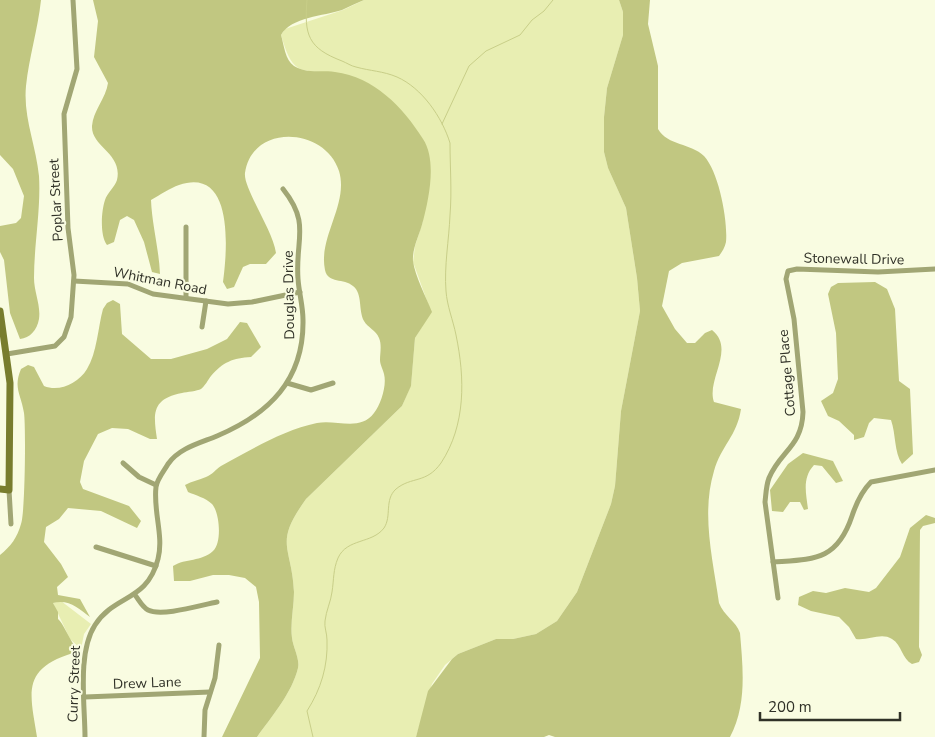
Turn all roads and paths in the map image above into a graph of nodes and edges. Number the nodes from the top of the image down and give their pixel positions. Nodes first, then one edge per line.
1 (73, 0) edge
2 (283, 189) dead end
3 (186, 227) dead end
4 (935, 269) edge
5 (74, 281) junction
6 (787, 286) joint
7 (300, 292) junction
8 (186, 297) junction
9 (206, 301) junction
10 (0, 311) edge
11 (202, 327) dead end
12 (7, 354) junction
13 (287, 383) junction
14 (332, 383) dead end
15 (123, 463) dead end
16 (935, 470) edge
17 (156, 485) junction
18 (0, 489) edge
19 (9, 490) junction
20 (12, 524) dead end
21 (96, 548) dead end
22 (773, 562) junction
23 (156, 566) junction
24 (135, 595) junction
25 (778, 598) dead end
26 (217, 602) dead end
27 (219, 645) dead end
28 (210, 692) junction
29 (85, 697) junction
30 (85, 737) edge
31 (204, 737) edge

1 - 5 street, Poplar Street
2 - 7 street, Douglas Drive
3 - 8 street
4 - 6 street, Stonewall Drive
5 - 8 street, Whitman Road
5 - 12 street, Poplar Street
6 - 22 street, Cottage Place
7 - 9 street, Whitman Road
7 - 13 street, Douglas Drive
8 - 9 street, Whitman Road
9 - 11 street
10 - 12 street
12 - 19 street
13 - 14 street
13 - 17 street, Douglas Drive
15 - 17 street
16 - 22 street
17 - 23 street
18 - 19 street
19 - 20 street
21 - 23 street
22 - 25 street, Cottage Place
23 - 24 street
24 - 26 street
24 - 29 street, Curry Street
27 - 28 street
28 - 29 street, Drew Lane
28 - 31 street
29 - 30 street, Curry Street

